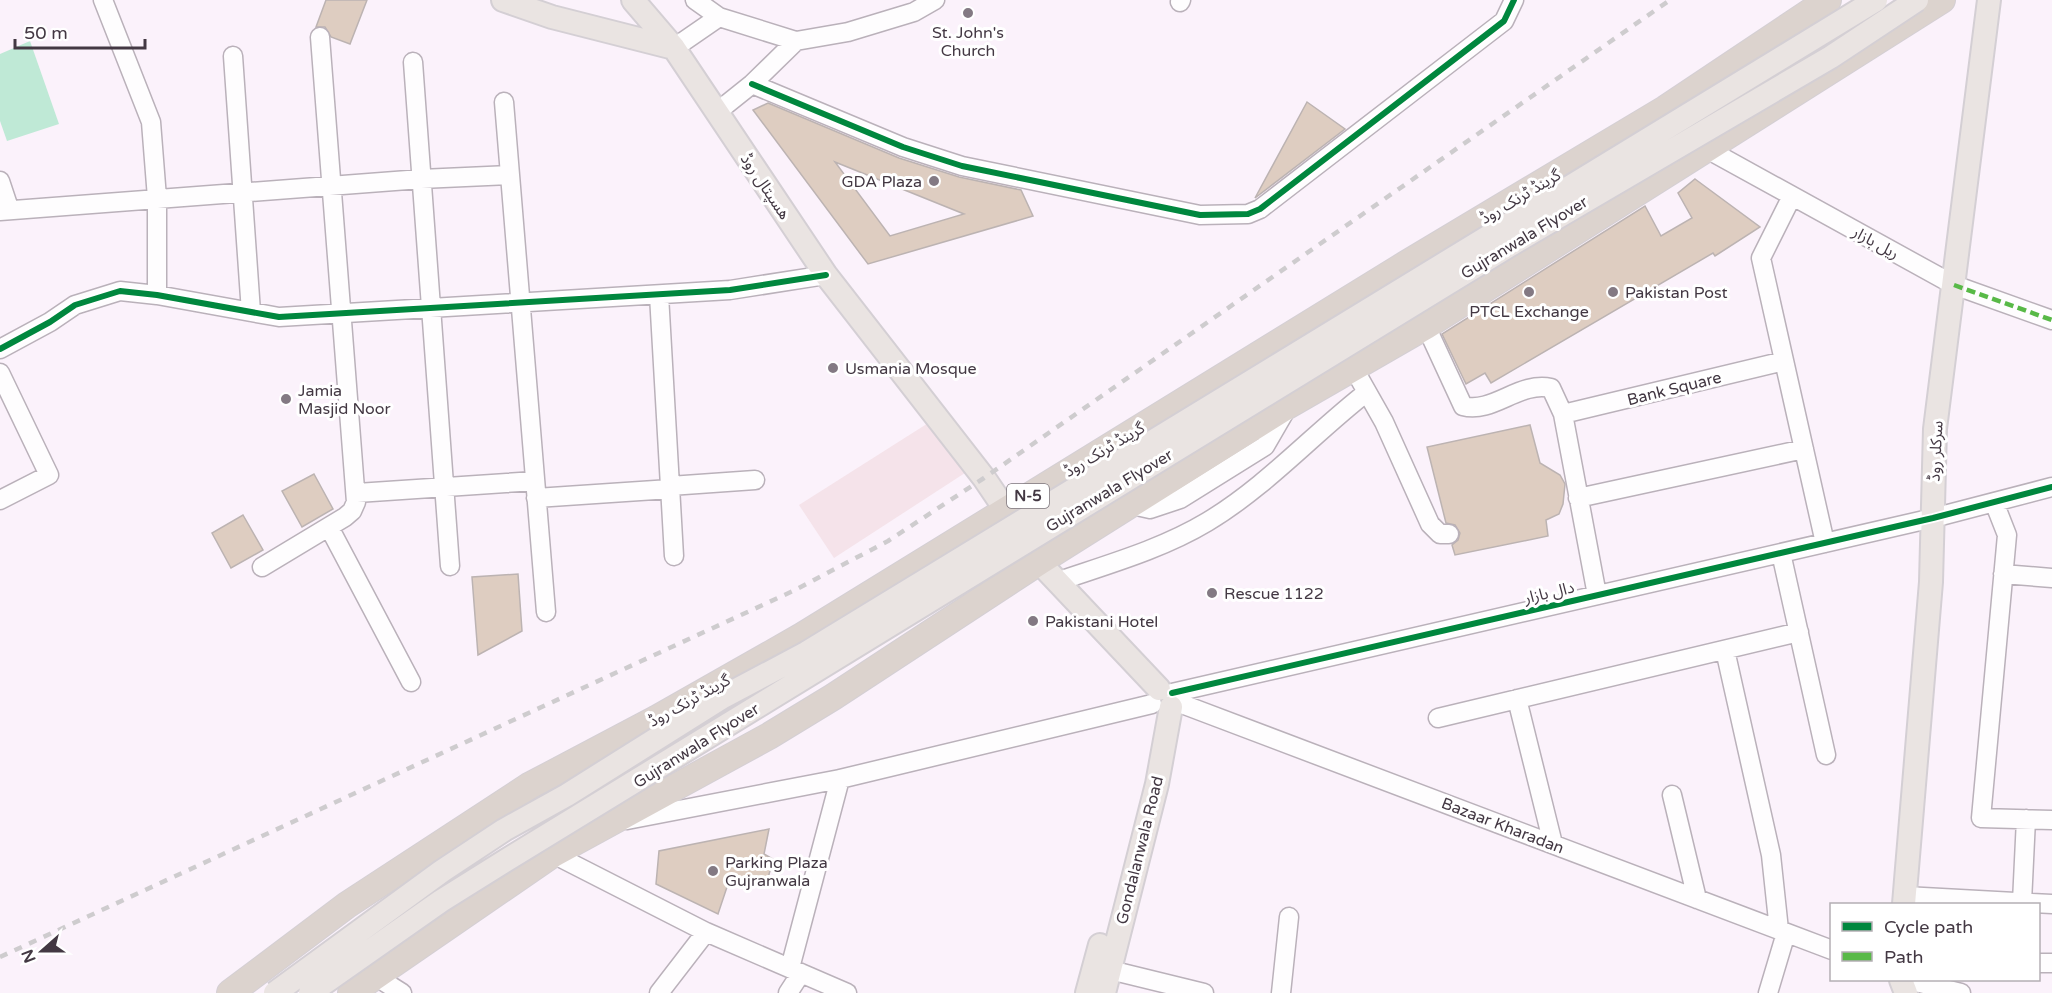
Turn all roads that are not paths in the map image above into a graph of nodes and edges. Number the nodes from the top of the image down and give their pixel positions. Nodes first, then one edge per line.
1 (103, 0) edge
2 (502, 0) edge
3 (633, 0) edge
4 (695, 0) edge
5 (935, 0) edge
6 (1514, 0) edge
7 (1828, 0) edge
8 (1876, 0) edge
9 (1917, 0) edge
10 (1942, 0) edge
11 (1989, 0) edge
12 (719, 17) junction
13 (320, 37) dead end
14 (796, 41) junction
15 (674, 48) junction
16 (233, 56) dead end
17 (413, 62) dead end
18 (752, 84) junction
19 (504, 102) dead end
20 (717, 112) junction
21 (1707, 149) junction
22 (510, 175) junction
23 (421, 179) junction
24 (0, 181) edge
25 (331, 185) junction
26 (243, 191) junction
27 (1792, 196) junction
28 (157, 198) junction
29 (4, 209) edge
30 (826, 275) junction
31 (1954, 285) junction
32 (659, 294) junction
33 (157, 295) junction
34 (520, 302) junction
35 (431, 309) junction
36 (251, 312) junction
37 (343, 314) junction
38 (2052, 320) edge
39 (1426, 326) junction
40 (0, 349) edge
41 (1250, 359) junction
42 (1784, 361) junction
43 (1354, 369) junction
44 (0, 373) edge
45 (1367, 392) junction
46 (1287, 406) junction
47 (1563, 414) junction
48 (1804, 449) junction
49 (754, 480) dead end
50 (2052, 487) edge
51 (445, 488) junction
52 (670, 488) junction
53 (536, 489) junction
54 (357, 492) junction
55 (1578, 498) junction
56 (0, 500) edge
57 (1994, 502) junction
58 (1005, 509) junction
59 (1933, 518) junction
60 (329, 527) junction
61 (1449, 534) dead end
62 (1825, 543) junction
63 (1781, 553) junction
64 (674, 556) dead end
65 (1039, 562) junction
66 (450, 566) dead end
67 (262, 567) dead end
68 (2003, 574) junction
69 (2052, 578) edge
70 (1059, 581) junction
71 (1597, 595) junction
72 (546, 612) dead end
73 (1799, 632) junction
74 (802, 636) junction
75 (1725, 650) junction
76 (411, 682) dead end
77 (833, 697) junction
78 (1517, 699) junction
79 (1164, 701) junction
80 (1438, 718) dead end
81 (1826, 755) dead end
82 (840, 779) junction
83 (1672, 795) dead end
84 (2026, 819) junction
85 (2052, 820) edge
86 (611, 823) junction
87 (1553, 844) junction
88 (553, 854) junction
89 (1697, 899) junction
90 (1905, 900) edge
91 (2022, 902) junction
92 (2037, 903) edge
93 (1289, 917) dead end
94 (706, 932) junction
95 (1783, 932) junction
96 (1830, 949) edge
97 (1110, 970) junction
98 (795, 971) junction
99 (375, 976) junction
100 (1912, 981) edge
101 (230, 993) edge
102 (275, 993) edge
103 (310, 993) edge
104 (351, 993) edge
105 (402, 993) edge
106 (659, 993) edge
107 (788, 993) edge
108 (847, 993) edge
109 (1088, 993) edge
110 (1104, 993) edge
111 (1204, 993) edge
112 (1281, 993) edge
113 (1768, 993) edge
114 (1961, 993) edge

1 - 28 street
2 - 15 main road
3 - 15 main road, ھسپتال روڈ
4 - 12 street
5 - 14 street
6 - 18 street
7 - 41 highway, گرینڈ ٹرنک روڈ / N-5
8 - 102 main road, Gujranwala Flyover, bridge
9 - 103 main road, Gujranwala Flyover, bridge
10 - 21 highway
11 - 31 main road, سرکلر روڈ
12 - 14 street
12 - 15 street
13 - 25 street
14 - 18 street
15 - 20 main road, ھسپتال روڈ
16 - 26 street
17 - 23 street
18 - 20 street
19 - 22 street
20 - 30 main road, ھسپتال روڈ
21 - 27 street, ریل بازار
21 - 39 highway
22 - 23 street
22 - 34 street
23 - 25 street
23 - 35 street
24 - 29 street
25 - 26 street
25 - 37 street
26 - 28 street
26 - 36 street
27 - 31 street, ریل بازار
27 - 42 street
28 - 29 street
28 - 33 street
30 - 32 street
30 - 58 main road, ھسپتال روڈ
31 - 38 street, ریل بازار
31 - 59 main road, سرکلر روڈ
32 - 34 street
32 - 52 street
33 - 36 street
33 - 40 street
34 - 35 street
34 - 53 street
35 - 37 street
35 - 51 street
36 - 37 street
37 - 54 street
39 - 43 highway
39 - 47 street
41 - 46 highway
41 - 58 highway, گرینڈ ٹرنک روڈ / N-5
42 - 47 street, Bank Square
42 - 48 street
43 - 45 street
43 - 46 highway
44 - 56 street
45 - 61 street
45 - 70 street
46 - 65 highway
47 - 55 street
48 - 55 street
48 - 62 street
49 - 52 street
50 - 57 street, دال بازار
51 - 53 street
51 - 54 street
51 - 66 street
52 - 53 street
52 - 64 street
53 - 72 street
54 - 60 street
55 - 71 street
57 - 59 street, دال بازار
57 - 68 street
58 - 74 highway, گرینڈ ٹرنک روڈ / N-5
59 - 62 street, دال بازار
59 - 90 main road, سرکلر روڈ
60 - 67 street
60 - 76 street
62 - 63 street, دال بازار
63 - 71 street, دال بازار
63 - 73 street
65 - 70 main road
65 - 77 highway
68 - 69 street
68 - 84 street
70 - 79 main road
71 - 79 street, دال بازار
73 - 75 street
73 - 81 street
74 - 77 highway
74 - 101 highway, گرینڈ ٹرنک روڈ / N-5
75 - 78 street
75 - 95 street
77 - 86 highway
78 - 80 street
78 - 87 street
79 - 82 street, دال بازار
79 - 87 street, Bazaar Kharadan
79 - 97 main road, Gondalanwala Road
79 - 109 main road, Gondalanwala Road
82 - 86 street, دال بازار
82 - 98 street
83 - 89 street
84 - 85 street
84 - 91 street
86 - 88 highway
87 - 89 street, Bazaar Kharadan
88 - 94 street
88 - 99 highway
89 - 95 street, Bazaar Kharadan
90 - 91 street
91 - 92 street
93 - 112 street
94 - 98 street
94 - 106 street
95 - 96 street, Bazaar Kharadan
95 - 113 street
97 - 110 main road, Gondalanwala Road
97 - 111 street
98 - 107 street
98 - 108 street
99 - 104 highway
99 - 105 street
100 - 114 street

